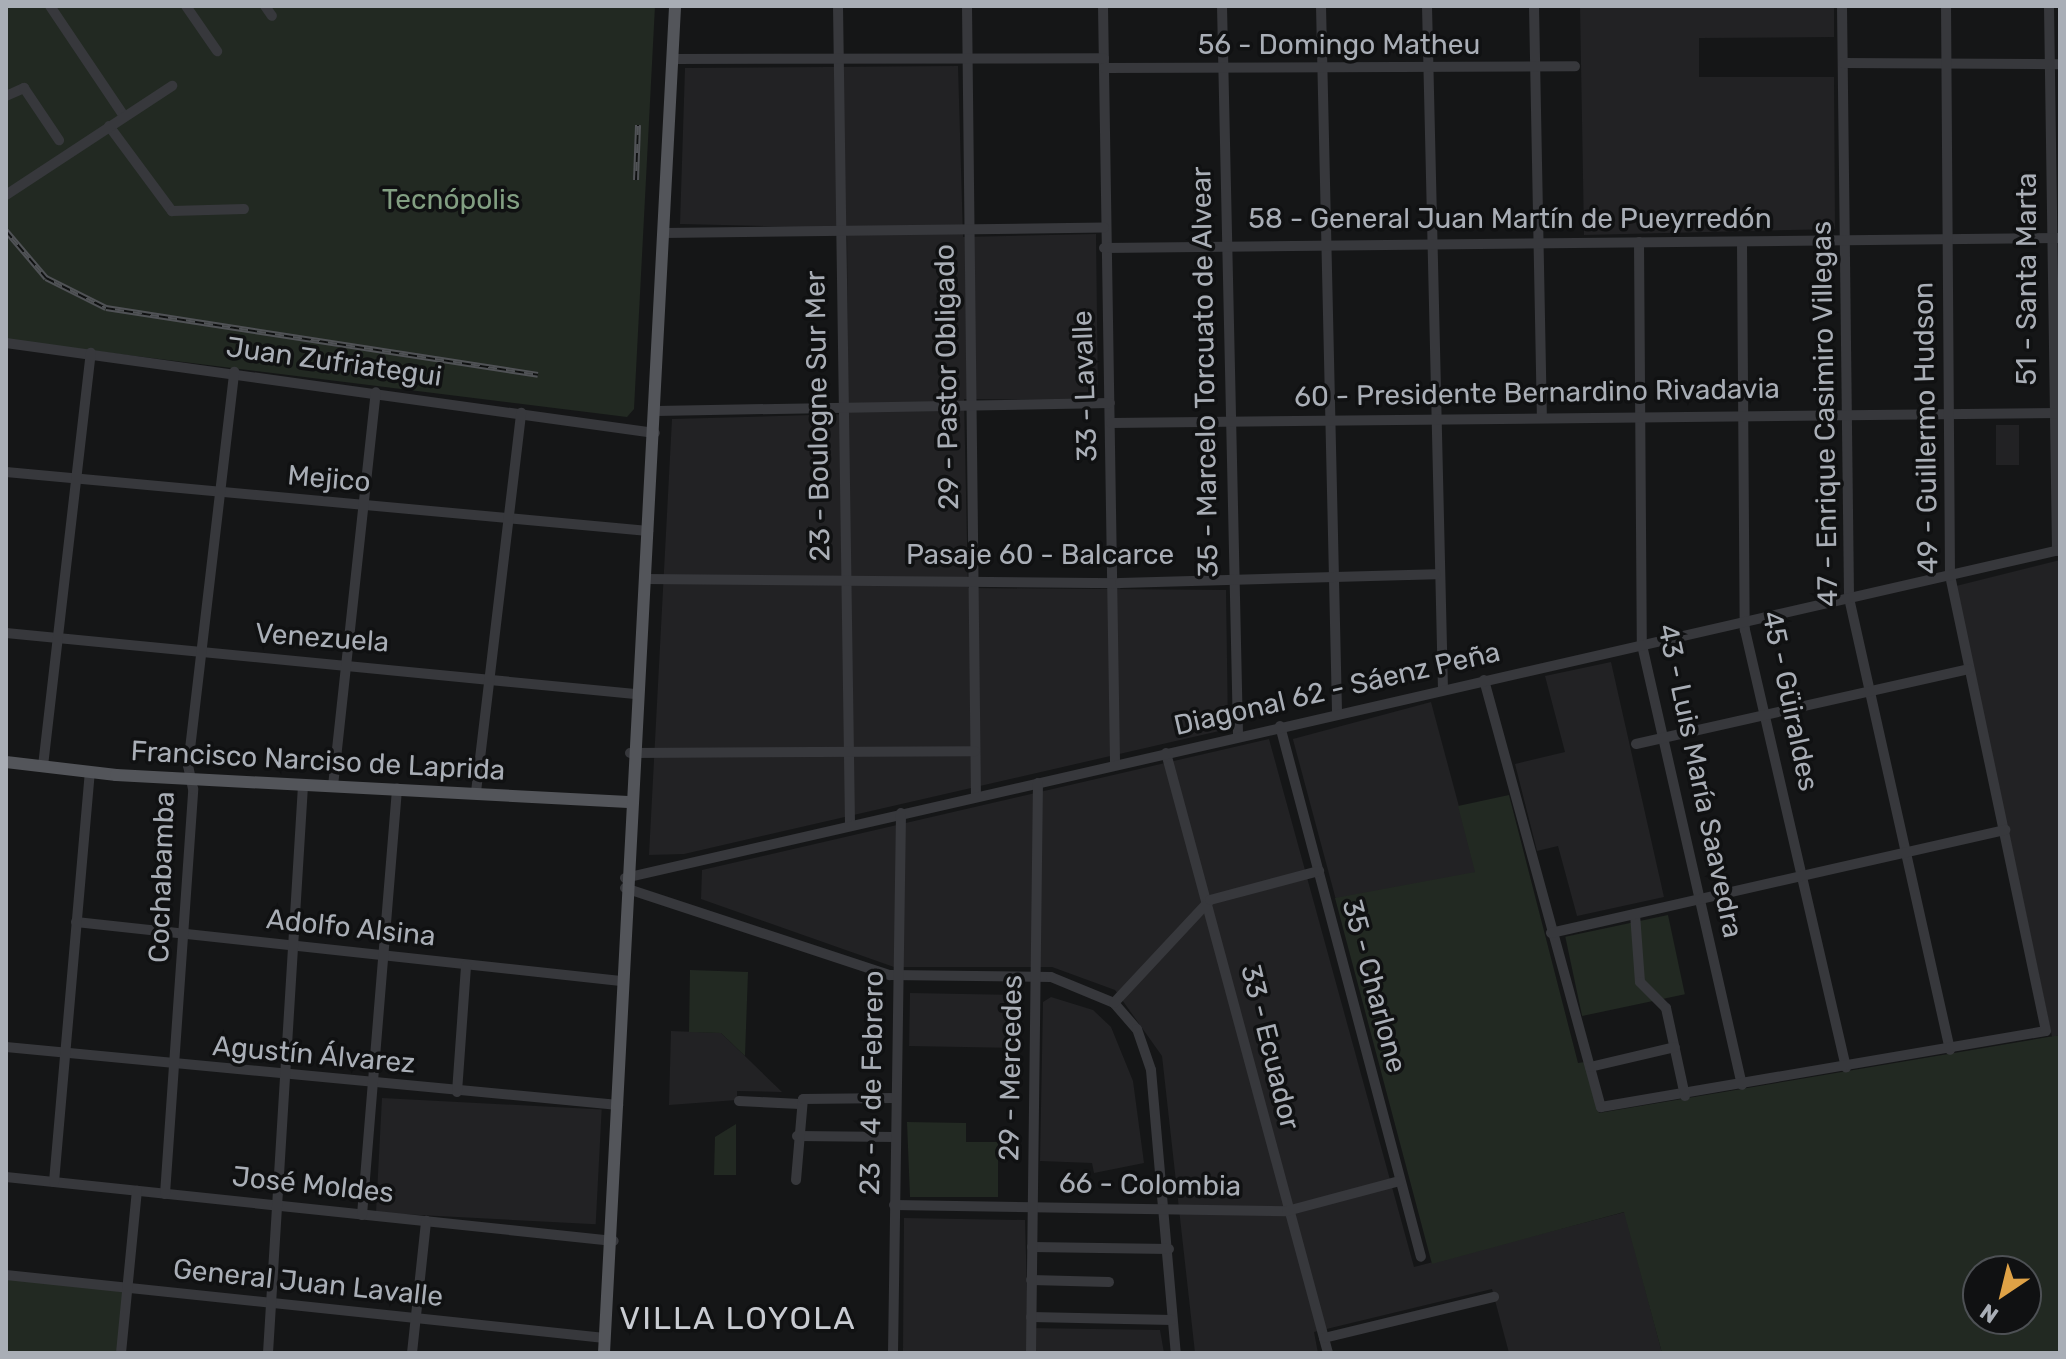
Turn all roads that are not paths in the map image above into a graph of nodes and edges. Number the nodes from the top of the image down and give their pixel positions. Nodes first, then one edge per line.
1 (50, 6) edge
2 (186, 6) edge
3 (265, 6) edge
4 (675, 6) edge
5 (838, 6) edge
6 (967, 6) edge
7 (1103, 6) edge
8 (1222, 6) edge
9 (1321, 6) edge
10 (1427, 6) edge
11 (1534, 6) edge
12 (1842, 6) edge
13 (1946, 6) edge
14 (2049, 6) edge
15 (272, 16) dead end
16 (217, 51) dead end
17 (673, 59) junction
18 (839, 59) junction
19 (968, 60) junction
20 (1947, 62) junction
21 (1104, 63) junction
22 (1843, 63) junction
23 (2055, 63) edge
24 (1575, 66) dead end
25 (1536, 67) junction
26 (1429, 69) junction
27 (1224, 71) junction
28 (1322, 71) junction
29 (172, 86) dead end
30 (6, 96) edge
31 (124, 116) junction
32 (109, 126) junction
33 (59, 140) dead end
34 (6, 195) edge
35 (244, 209) dead end
36 (1104, 228) junction
37 (970, 232) junction
38 (664, 233) junction
39 (840, 233) junction
40 (1949, 238) junction
41 (2056, 238) edge
42 (1844, 240) junction
43 (1539, 242) junction
44 (1639, 242) junction
45 (1326, 243) junction
46 (1431, 243) junction
47 (1742, 243) junction
48 (1226, 245) junction
49 (1104, 248) junction
50 (6, 343) edge
51 (91, 353) junction
52 (234, 372) junction
53 (376, 392) junction
54 (972, 403) junction
55 (1110, 403) junction
56 (842, 404) junction
57 (656, 411) junction
58 (2056, 412) edge
59 (521, 413) junction
60 (1949, 413) junction
61 (1847, 414) junction
62 (1640, 415) junction
63 (1743, 415) junction
64 (1542, 416) junction
65 (1434, 418) junction
66 (1331, 419) junction
67 (1229, 420) junction
68 (1111, 423) junction
69 (655, 433) junction
70 (6, 472) edge
71 (76, 478) junction
72 (221, 494) junction
73 (365, 506) junction
74 (509, 519) junction
75 (648, 531) junction
76 (2058, 551) edge
77 (1436, 574) junction
78 (1334, 576) junction
79 (1950, 576) junction
80 (974, 577) junction
81 (845, 578) junction
82 (1233, 578) junction
83 (644, 579) junction
84 (1112, 581) junction
85 (1849, 598) junction
86 (1744, 621) junction
87 (6, 633) edge
88 (58, 639) junction
89 (1642, 645) junction
90 (203, 654) junction
91 (348, 661) junction
92 (1969, 669) junction
93 (489, 679) junction
94 (1484, 680) junction
95 (1443, 689) junction
96 (1869, 690) junction
97 (635, 694) junction
98 (1337, 713) junction
99 (1767, 715) junction
100 (1280, 726) junction
101 (1238, 736) junction
102 (1662, 738) junction
103 (1636, 744) dead end
104 (975, 751) junction
105 (848, 752) junction
106 (630, 753) junction
107 (1166, 753) junction
108 (6, 762) edge
109 (1115, 764) junction
110 (43, 766) junction
111 (90, 772) junction
112 (190, 777) junction
113 (1038, 783) junction
114 (303, 785) junction
115 (333, 786) junction
116 (397, 788) junction
117 (476, 792) junction
118 (976, 796) junction
119 (628, 802) junction
120 (901, 813) junction
121 (850, 826) junction
122 (2005, 830) junction
123 (1906, 852) junction
124 (1319, 871) junction
125 (1803, 875) junction
126 (625, 883) junction
127 (1699, 898) junction
128 (1208, 902) junction
129 (1635, 914) junction
130 (76, 922) junction
131 (1551, 933) junction
132 (185, 934) junction
133 (290, 945) junction
134 (383, 956) junction
135 (466, 965) junction
136 (1036, 976) junction
137 (898, 977) junction
138 (621, 981) junction
139 (1114, 1003) junction
140 (6, 1047) edge
141 (1675, 1047) junction
142 (1950, 1050) junction
143 (65, 1054) junction
144 (177, 1066) junction
145 (1590, 1067) junction
146 (1846, 1067) junction
147 (281, 1078) junction
148 (1742, 1085) junction
149 (373, 1086) junction
150 (457, 1092) junction
151 (1685, 1096) junction
152 (895, 1098) junction
153 (739, 1101) dead end
154 (800, 1104) junction
155 (618, 1105) junction
156 (797, 1136) junction
157 (895, 1137) junction
158 (6, 1177) edge
159 (796, 1180) dead end
160 (1400, 1181) junction
161 (54, 1182) junction
162 (137, 1191) junction
163 (165, 1194) junction
164 (894, 1205) junction
165 (277, 1206) junction
166 (1033, 1207) junction
167 (1166, 1210) junction
168 (1287, 1211) junction
169 (362, 1215) junction
170 (426, 1221) junction
171 (614, 1241) junction
172 (1032, 1247) junction
173 (1169, 1249) junction
174 (1421, 1257) dead end
175 (6, 1275) edge
176 (1031, 1280) junction
177 (1109, 1282) dead end
178 (129, 1288) junction
179 (1494, 1297) dead end
180 (272, 1303) junction
181 (1031, 1317) junction
182 (416, 1318) junction
183 (1172, 1320) junction
184 (605, 1338) junction
185 (1324, 1338) junction
186 (121, 1353) edge
187 (268, 1353) edge
188 (412, 1353) edge
189 (604, 1353) edge
190 (893, 1353) edge
191 (1031, 1353) edge
192 (1176, 1353) edge
193 (1328, 1353) edge

1 - 31 street
2 - 16 street
3 - 15 street
4 - 17 main road
5 - 18 street, 23 - Boulogne Sur Mer
6 - 19 street, 29 - Pastor Obligado
7 - 21 street, 33 - Lavalle
8 - 27 street, 35 - Marcelo Torcuato de Alvear
9 - 28 street
10 - 26 street
11 - 25 street
12 - 22 street, 47 - Enrique Casimiro Villegas
13 - 20 street, 49 - Guillermo Hudson
14 - 23 street, 51 - Santa Marta
17 - 18 street, 56 - Domingo Matheu
17 - 38 main road
18 - 19 street, 56 - Domingo Matheu
18 - 39 street, 23 - Boulogne Sur Mer
19 - 21 street, 56 - Domingo Matheu
19 - 37 street, 29 - Pastor Obligado
20 - 22 street
20 - 23 street
20 - 40 street, 49 - Guillermo Hudson
21 - 27 street, 56 - Domingo Matheu
21 - 36 street, 33 - Lavalle
22 - 42 street, 47 - Enrique Casimiro Villegas
23 - 41 street, 51 - Santa Marta
24 - 25 street, 56 - Domingo Matheu
25 - 26 street, 56 - Domingo Matheu
25 - 43 street
26 - 28 street, 56 - Domingo Matheu
26 - 46 street
27 - 28 street, 56 - Domingo Matheu
27 - 48 street, 35 - Marcelo Torcuato de Alvear
28 - 45 street
29 - 31 street
30 - 33 street
31 - 32 street
32 - 34 street
32 - 35 street
36 - 37 street
36 - 49 street, 33 - Lavalle
37 - 39 street
37 - 54 street, 29 - Pastor Obligado
38 - 39 street
38 - 57 main road
39 - 56 street, 23 - Boulogne Sur Mer
40 - 41 street, 58 - General Juan Martín de Pueyrredón
40 - 42 street, 58 - General Juan Martín de Pueyrredón
40 - 60 street, 49 - Guillermo Hudson
41 - 58 street, 51 - Santa Marta
42 - 47 street, 58 - General Juan Martín de Pueyrredón
42 - 61 street, 47 - Enrique Casimiro Villegas
43 - 44 street, 58 - General Juan Martín de Pueyrredón
43 - 46 street, 58 - General Juan Martín de Pueyrredón
43 - 64 street
44 - 47 street, 58 - General Juan Martín de Pueyrredón
44 - 62 street, 43 - Luis María Saavedra
45 - 46 street, 58 - General Juan Martín de Pueyrredón
45 - 48 street, 58 - General Juan Martín de Pueyrredón
45 - 66 street
46 - 65 street
47 - 63 street, 45 - Güiraldes
48 - 49 street, 58 - General Juan Martín de Pueyrredón
48 - 67 street, 35 - Marcelo Torcuato de Alvear
49 - 55 street, 33 - Lavalle
50 - 51 street, Juan Zufriategui
51 - 52 street, Juan Zufriategui
51 - 71 street
52 - 53 street, Juan Zufriategui
52 - 72 street, Cochabamba
53 - 59 street, Juan Zufriategui
53 - 73 street
54 - 55 street
54 - 56 street
54 - 80 street, 29 - Pastor Obligado
55 - 68 street, 33 - Lavalle
56 - 57 street
56 - 81 street, 23 - Boulogne Sur Mer
57 - 69 main road
58 - 60 street, 60 - Presidente Bernardino Rivadavia
58 - 76 street, 51 - Santa Marta
59 - 69 street, Juan Zufriategui
59 - 74 street
60 - 61 street, 60 - Presidente Bernardino Rivadavia
60 - 79 street, 49 - Guillermo Hudson
61 - 63 street, 60 - Presidente Bernardino Rivadavia
61 - 85 street, 47 - Enrique Casimiro Villegas
62 - 63 street, 60 - Presidente Bernardino Rivadavia
62 - 64 street, 60 - Presidente Bernardino Rivadavia
62 - 89 street, 43 - Luis María Saavedra
63 - 86 street, 45 - Güiraldes
64 - 65 street, 60 - Presidente Bernardino Rivadavia
65 - 66 street, 60 - Presidente Bernardino Rivadavia
65 - 77 street
66 - 67 street, 60 - Presidente Bernardino Rivadavia
66 - 78 street
67 - 68 street, 60 - Presidente Bernardino Rivadavia
67 - 82 street, 35 - Marcelo Torcuato de Alvear
68 - 84 street, 33 - Lavalle
69 - 75 main road
70 - 71 street, Mejico
71 - 72 street, Mejico
71 - 88 street
72 - 73 street, Mejico
72 - 90 street, Cochabamba
73 - 74 street, Mejico
73 - 91 street
74 - 75 street, Mejico
74 - 93 street
75 - 83 main road
76 - 79 street, Diagonal 62 - Sáenz Peña
77 - 78 street, Pasaje 60 - Balcarce
77 - 95 street
78 - 82 street, Pasaje 60 - Balcarce
78 - 98 street
79 - 85 street, Diagonal 62 - Sáenz Peña
79 - 92 street, 49 - Guillermo Hudson
80 - 81 street, Pasaje 60 - Balcarce
80 - 84 street, Pasaje 60 - Balcarce
80 - 104 street, 29 - Pastor Obligado
81 - 83 street, Pasaje 60 - Balcarce
81 - 105 street, 23 - Boulogne Sur Mer
82 - 84 street, Pasaje 60 - Balcarce
82 - 101 street, 35 - Marcelo Torcuato de Alvear
83 - 97 main road
84 - 109 street, 33 - Lavalle
85 - 86 street, Diagonal 62 - Sáenz Peña
85 - 96 street, 47 - Enrique Casimiro Villegas
86 - 89 street, Diagonal 62 - Sáenz Peña
86 - 99 street, 45 - Güiraldes
87 - 88 street, Venezuela
88 - 90 street, Venezuela
88 - 110 street
89 - 94 street, Diagonal 62 - Sáenz Peña
89 - 102 street, 43 - Luis María Saavedra
90 - 91 street, Venezuela
90 - 112 street, Cochabamba
91 - 93 street, Venezuela
91 - 115 street
92 - 96 street
92 - 122 street, 49 - Guillermo Hudson
93 - 97 street, Venezuela
93 - 117 street
94 - 95 street, Diagonal 62 - Sáenz Peña
94 - 131 street
95 - 98 street, Diagonal 62 - Sáenz Peña
96 - 99 street
96 - 123 street, 47 - Enrique Casimiro Villegas
97 - 106 main road
98 - 100 street, Diagonal 62 - Sáenz Peña
99 - 102 street
99 - 125 street, 45 - Güiraldes
100 - 101 street, Diagonal 62 - Sáenz Peña
100 - 124 street, 35 - Charlone
101 - 107 street, Diagonal 62 - Sáenz Peña
102 - 103 street
102 - 127 street, 43 - Luis María Saavedra
104 - 105 street
104 - 118 street, 29 - Pastor Obligado
105 - 106 street
105 - 121 street, 23 - Boulogne Sur Mer
106 - 119 main road
107 - 109 street, Diagonal 62 - Sáenz Peña
107 - 128 street, 33 - Ecuador
108 - 110 main road, Francisco Narciso de Laprida
109 - 113 street, Diagonal 62 - Sáenz Peña
110 - 111 main road, Francisco Narciso de Laprida
111 - 112 main road, Francisco Narciso de Laprida
111 - 130 street
112 - 114 main road, Francisco Narciso de Laprida
112 - 132 street, Cochabamba
113 - 118 street, Diagonal 62 - Sáenz Peña
113 - 136 street, 29 - Mercedes
114 - 115 main road, Francisco Narciso de Laprida
114 - 133 street
115 - 116 main road, Francisco Narciso de Laprida
116 - 117 main road, Francisco Narciso de Laprida
116 - 134 street
117 - 119 main road, Francisco Narciso de Laprida
118 - 120 street, Diagonal 62 - Sáenz Peña
119 - 126 main road
120 - 121 street, Diagonal 62 - Sáenz Peña
120 - 137 street, 23 - 4 de Febrero
121 - 126 street, Diagonal 62 - Sáenz Peña
122 - 123 street
122 - 142 street, 49 - Guillermo Hudson
123 - 125 street
123 - 142 street, 47 - Enrique Casimiro Villegas
124 - 128 street
124 - 160 street, 35 - Charlone
125 - 127 street
125 - 146 street, 45 - Güiraldes
126 - 137 street
126 - 138 main road
127 - 129 street
127 - 148 street, 43 - Luis María Saavedra
128 - 139 street
128 - 168 street, 33 - Ecuador
129 - 131 street
129 - 141 street
130 - 132 street, Adolfo Alsina
130 - 143 street
131 - 145 street
132 - 133 street, Adolfo Alsina
132 - 144 street, Cochabamba
133 - 134 street, Adolfo Alsina
133 - 147 street
134 - 135 street, Adolfo Alsina
134 - 149 street
135 - 138 street, Adolfo Alsina
135 - 150 street
136 - 137 street
136 - 139 street
136 - 166 street, 29 - Mercedes
137 - 152 street, 23 - 4 de Febrero
138 - 155 main road
139 - 167 street
140 - 143 street, Agustín Álvarez
141 - 145 street
141 - 151 street
142 - 146 street
143 - 144 street, Agustín Álvarez
143 - 161 street
144 - 147 street, Agustín Álvarez
144 - 163 street, Cochabamba
145 - 151 street
146 - 148 street
147 - 149 street, Agustín Álvarez
147 - 165 street
148 - 151 street
149 - 150 street, Agustín Álvarez
149 - 169 street
150 - 155 street, Agustín Álvarez
152 - 154 street
152 - 157 street, 23 - 4 de Febrero
153 - 154 street
154 - 156 street
155 - 171 main road
156 - 157 street
156 - 159 street
157 - 164 street, 23 - 4 de Febrero
158 - 161 street, José Moldes
160 - 168 street, 66 - Colombia
160 - 174 street, 35 - Charlone
161 - 162 street, José Moldes
162 - 163 street, José Moldes
162 - 178 street
163 - 165 street, José Moldes
164 - 166 street, 66 - Colombia
164 - 190 street, 23 - 4 de Febrero
165 - 169 street, José Moldes
165 - 180 street
166 - 167 street, 66 - Colombia
166 - 172 street, 29 - Mercedes
167 - 168 street, 66 - Colombia
167 - 173 street
168 - 185 street, 33 - Ecuador
169 - 170 street, José Moldes
170 - 171 street, José Moldes
170 - 182 street
171 - 184 main road
172 - 173 street
172 - 176 street, 29 - Mercedes
173 - 183 street
175 - 178 street, General Juan Lavalle
176 - 177 street
176 - 181 street, 29 - Mercedes
178 - 180 street, General Juan Lavalle
178 - 186 street
179 - 185 street
180 - 182 street, General Juan Lavalle
180 - 187 street
181 - 183 street
181 - 191 street, 29 - Mercedes
182 - 184 street, General Juan Lavalle
182 - 188 street
183 - 192 street
184 - 189 main road
185 - 193 street, 33 - Ecuador

